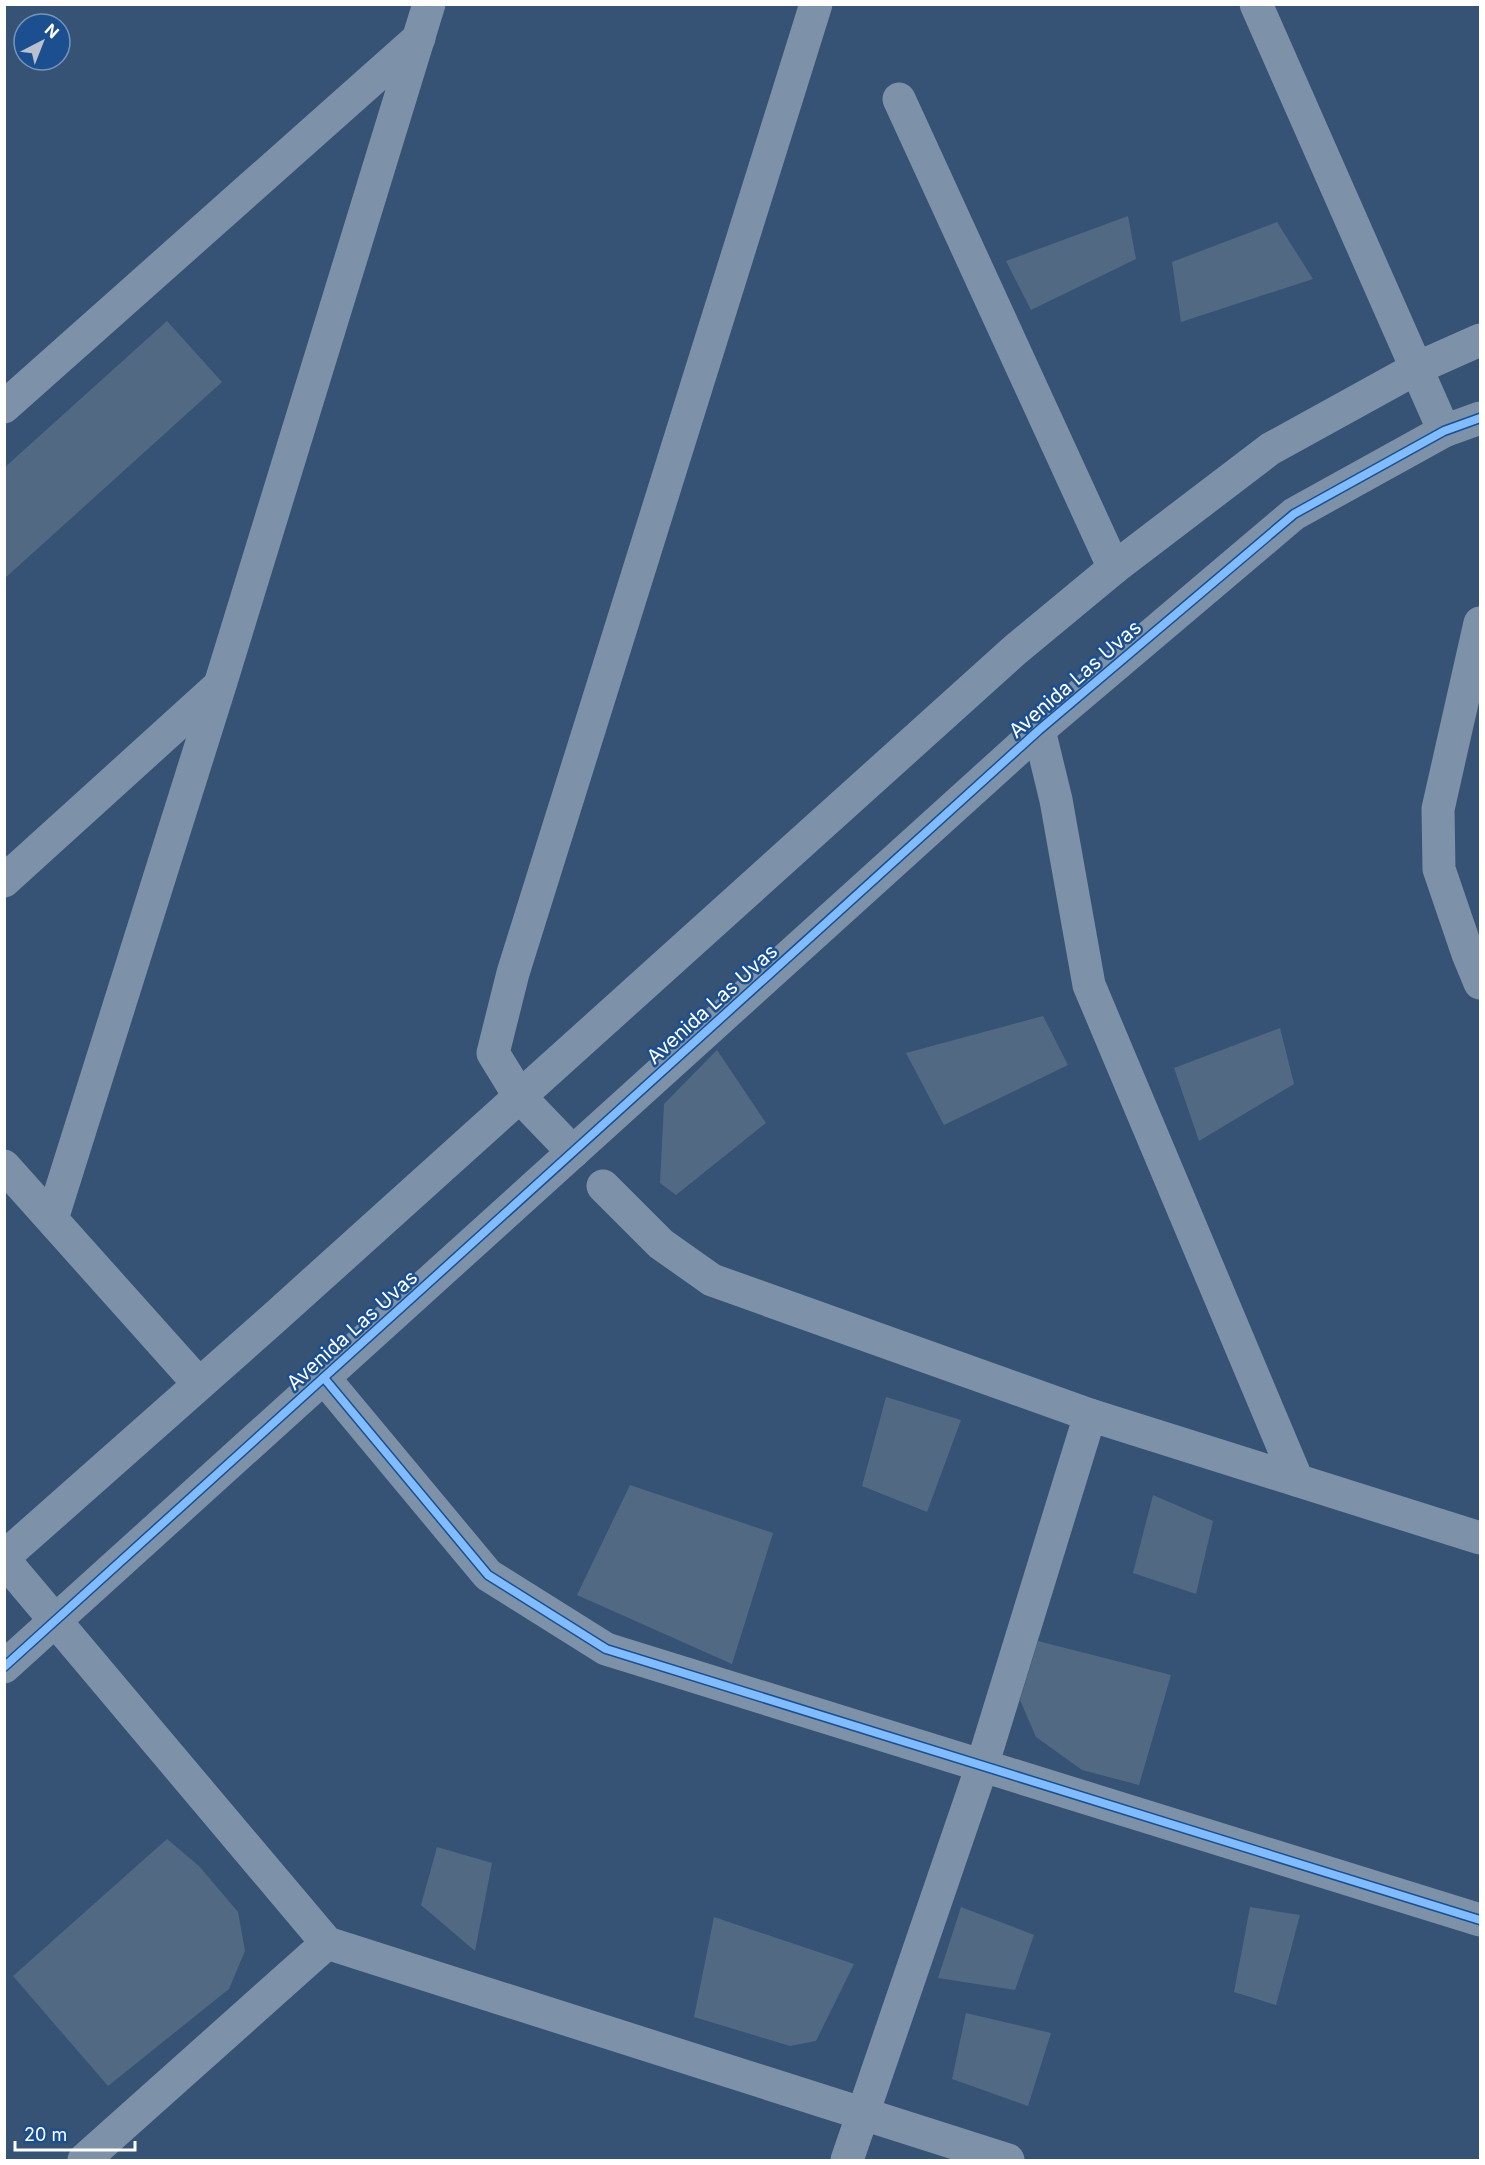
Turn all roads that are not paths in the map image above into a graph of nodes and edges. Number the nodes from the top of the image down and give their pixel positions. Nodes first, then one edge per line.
1 (429, 4) edge
2 (816, 4) edge
3 (1256, 4) edge
4 (419, 38) junction
5 (899, 99) dead end
6 (1480, 340) edge
7 (1417, 368) junction
8 (4, 407) edge
9 (1480, 418) edge
10 (1444, 431) junction
11 (1114, 568) junction
12 (1480, 623) edge
13 (220, 685) junction
14 (1039, 730) junction
15 (4, 881) edge
16 (1480, 983) edge
17 (520, 1096) junction
18 (573, 1152) junction
19 (4, 1166) edge
20 (603, 1186) dead end
21 (52, 1219) junction
22 (324, 1378) junction
23 (199, 1384) junction
24 (1090, 1414) junction
25 (1297, 1480) junction
26 (1480, 1538) edge
27 (4, 1559) edge
28 (56, 1622) junction
29 (4, 1667) edge
30 (982, 1766) junction
31 (1480, 1920) edge
32 (327, 1943) junction
33 (863, 2113) junction
34 (84, 2160) edge
35 (847, 2160) edge
36 (1008, 2160) edge

1 - 4 street
2 - 17 street
3 - 7 street
4 - 8 street
4 - 13 street
5 - 11 street
6 - 7 street
7 - 10 street
7 - 11 street
9 - 10 street, Avenida Las Uvas
10 - 14 street, Avenida Las Uvas
11 - 17 street
12 - 16 street
13 - 15 street
13 - 21 street
14 - 18 street, Avenida Las Uvas
14 - 25 street
17 - 18 street
17 - 23 street
18 - 22 street, Avenida Las Uvas
19 - 21 street
20 - 24 street
21 - 23 street
22 - 28 street, Avenida Las Uvas
22 - 30 street
23 - 27 street
24 - 25 street
24 - 30 street
25 - 26 street
27 - 28 street
28 - 29 street, Avenida Las Uvas
28 - 32 street
30 - 31 street
30 - 33 street
32 - 33 street
32 - 34 street
33 - 35 street
33 - 36 street

